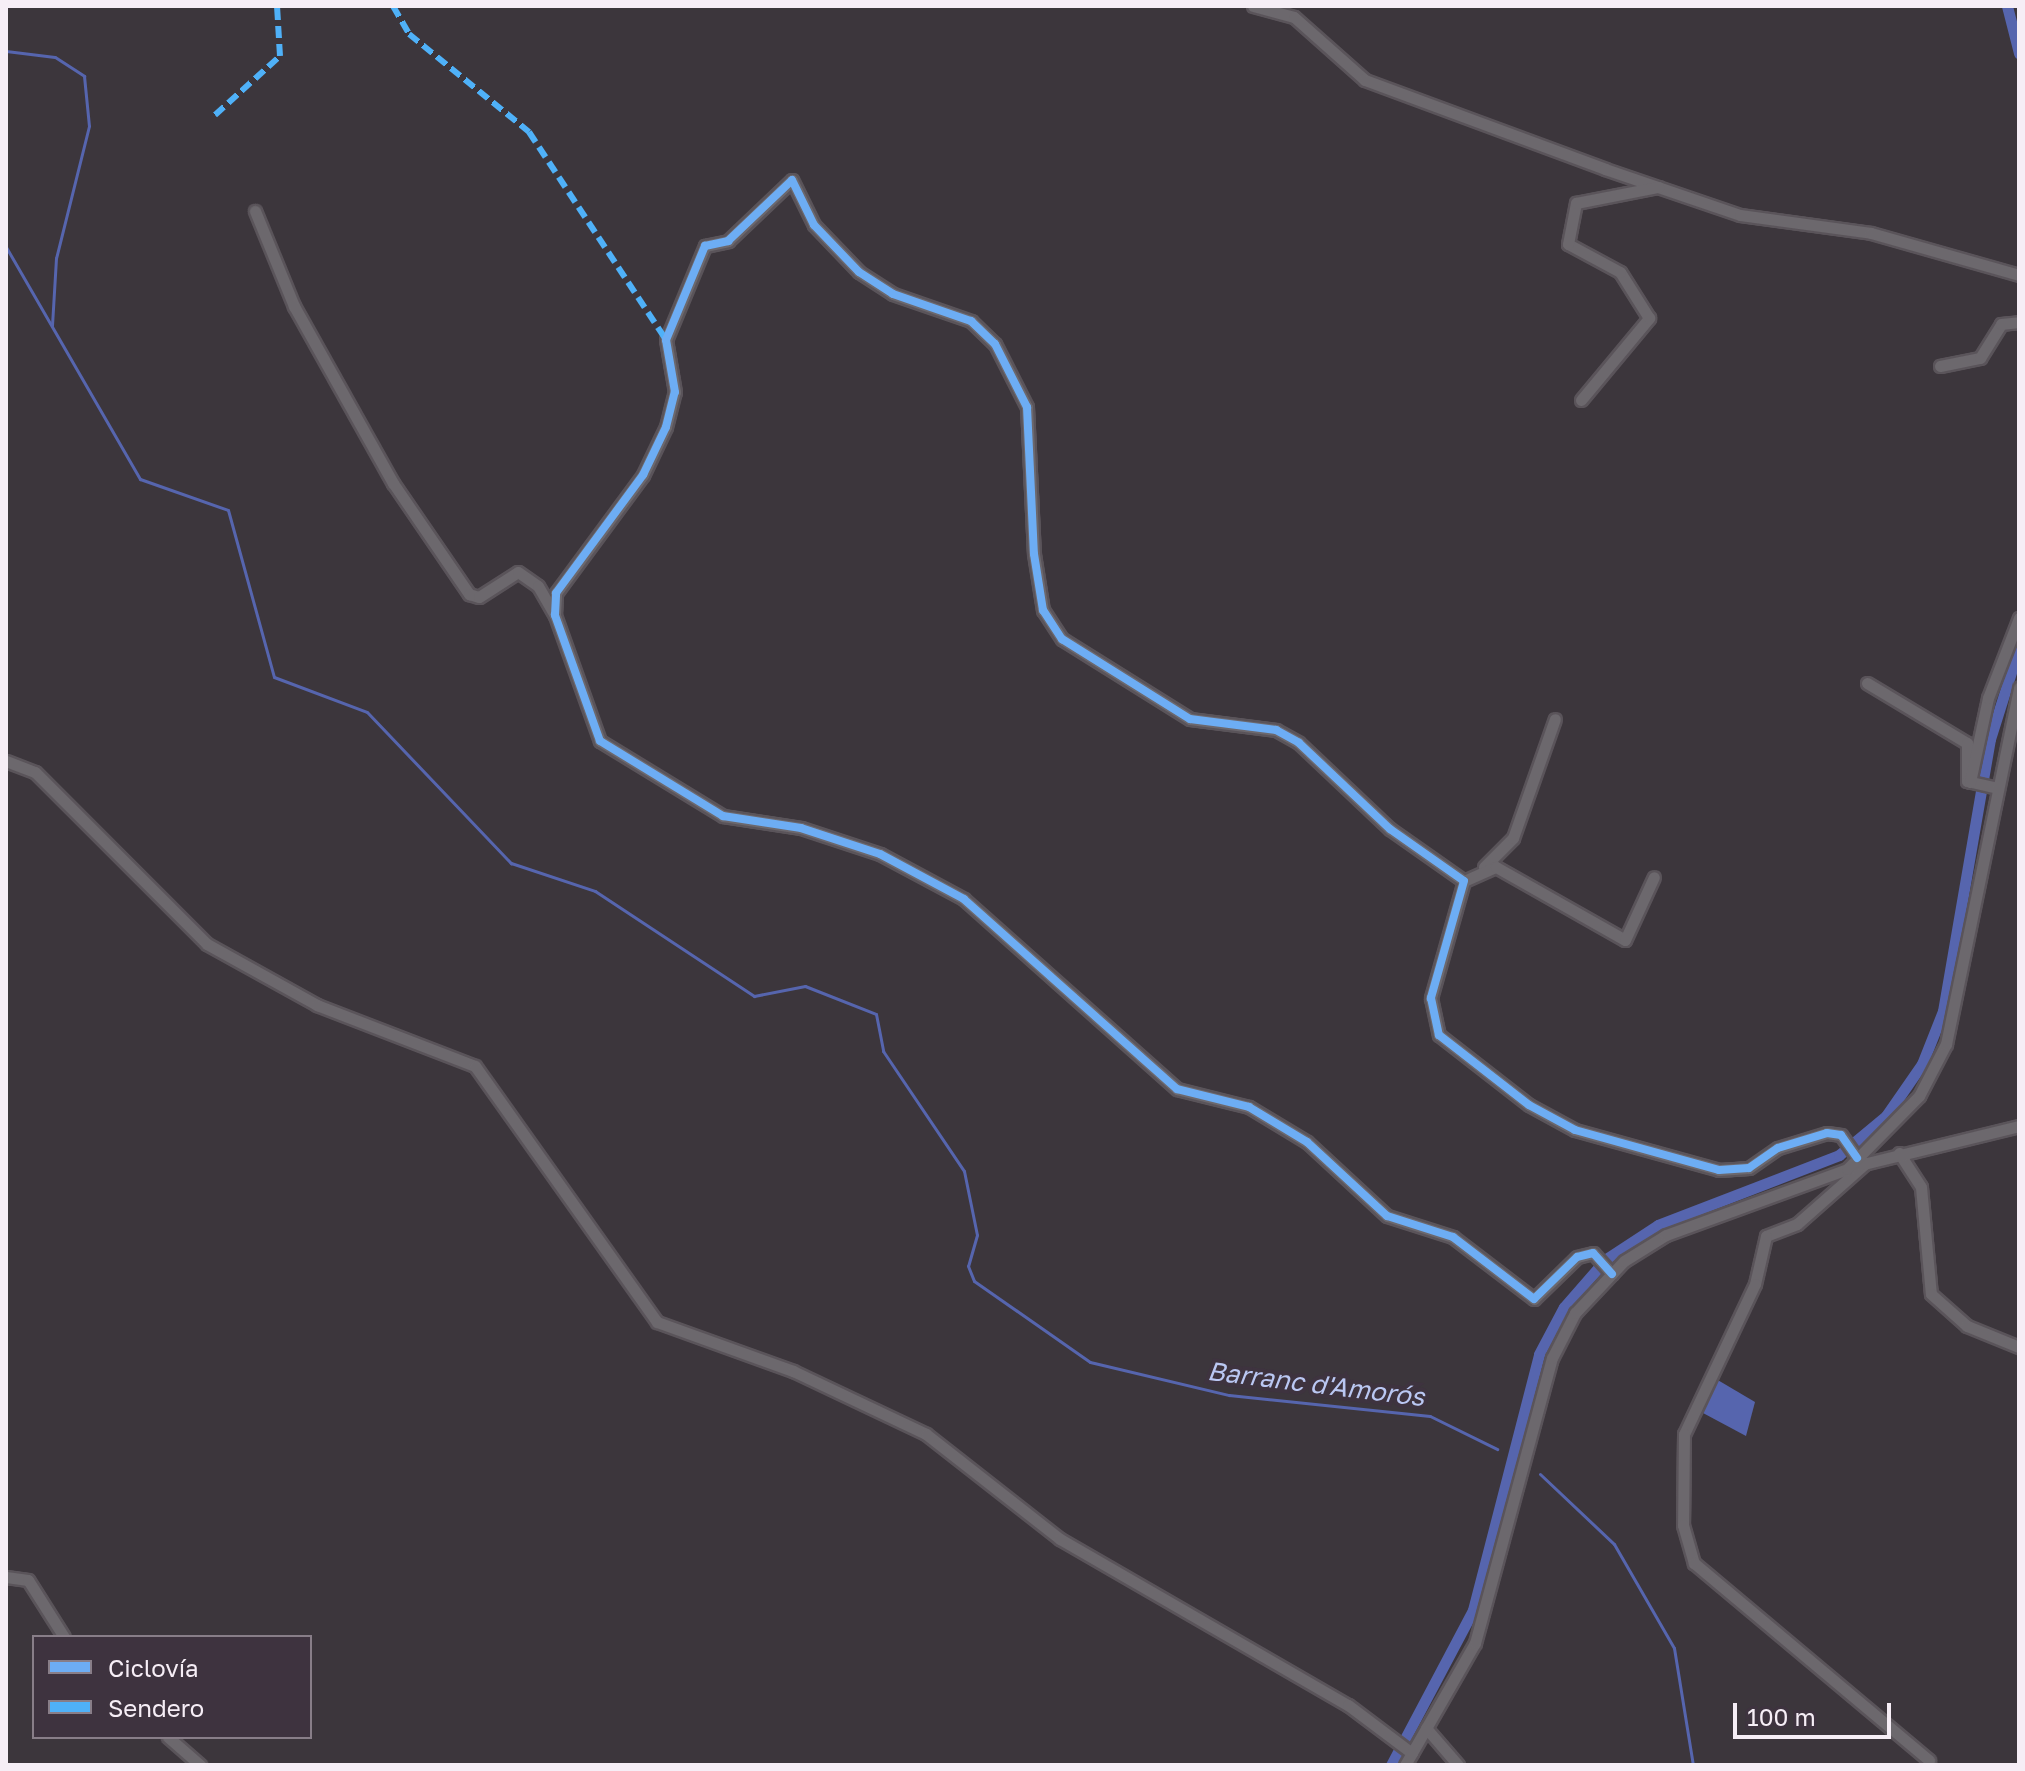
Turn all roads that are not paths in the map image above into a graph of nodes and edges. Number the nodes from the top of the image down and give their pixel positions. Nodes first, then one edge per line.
1 (1253, 6) edge
2 (1659, 187) junction
3 (255, 211) dead end
4 (2019, 275) edge
5 (2019, 322) edge
6 (1940, 366) dead end
7 (1581, 400) dead end
8 (555, 615) junction
9 (2019, 618) edge
10 (1867, 683) dead end
11 (2019, 687) edge
12 (1555, 719) dead end
13 (6, 761) edge
14 (1972, 784) junction
15 (1997, 788) junction
16 (1484, 867) junction
17 (1654, 877) dead end
18 (1464, 881) junction
19 (2019, 1126) edge
20 (1899, 1153) junction
21 (1862, 1161) junction
22 (1612, 1274) junction
23 (2019, 1347) edge
24 (6, 1577) edge
25 (63, 1635) edge
26 (1426, 1728) junction
27 (170, 1739) edge
28 (1412, 1753) junction
29 (1929, 1760) dead end
30 (200, 1765) edge
31 (1405, 1765) edge
32 (1458, 1765) edge

1 - 2 street
2 - 4 street
2 - 7 street
3 - 8 street
5 - 6 street
8 - 18 street
8 - 22 street
9 - 14 street
10 - 14 street
11 - 15 street
12 - 16 street
13 - 28 street
14 - 15 street
15 - 21 street
16 - 17 street
16 - 18 street
18 - 21 street
19 - 20 street
20 - 21 street
20 - 23 street
21 - 22 street
21 - 29 street
22 - 26 street
24 - 25 street
26 - 28 street
26 - 32 street
27 - 30 street
28 - 31 street

